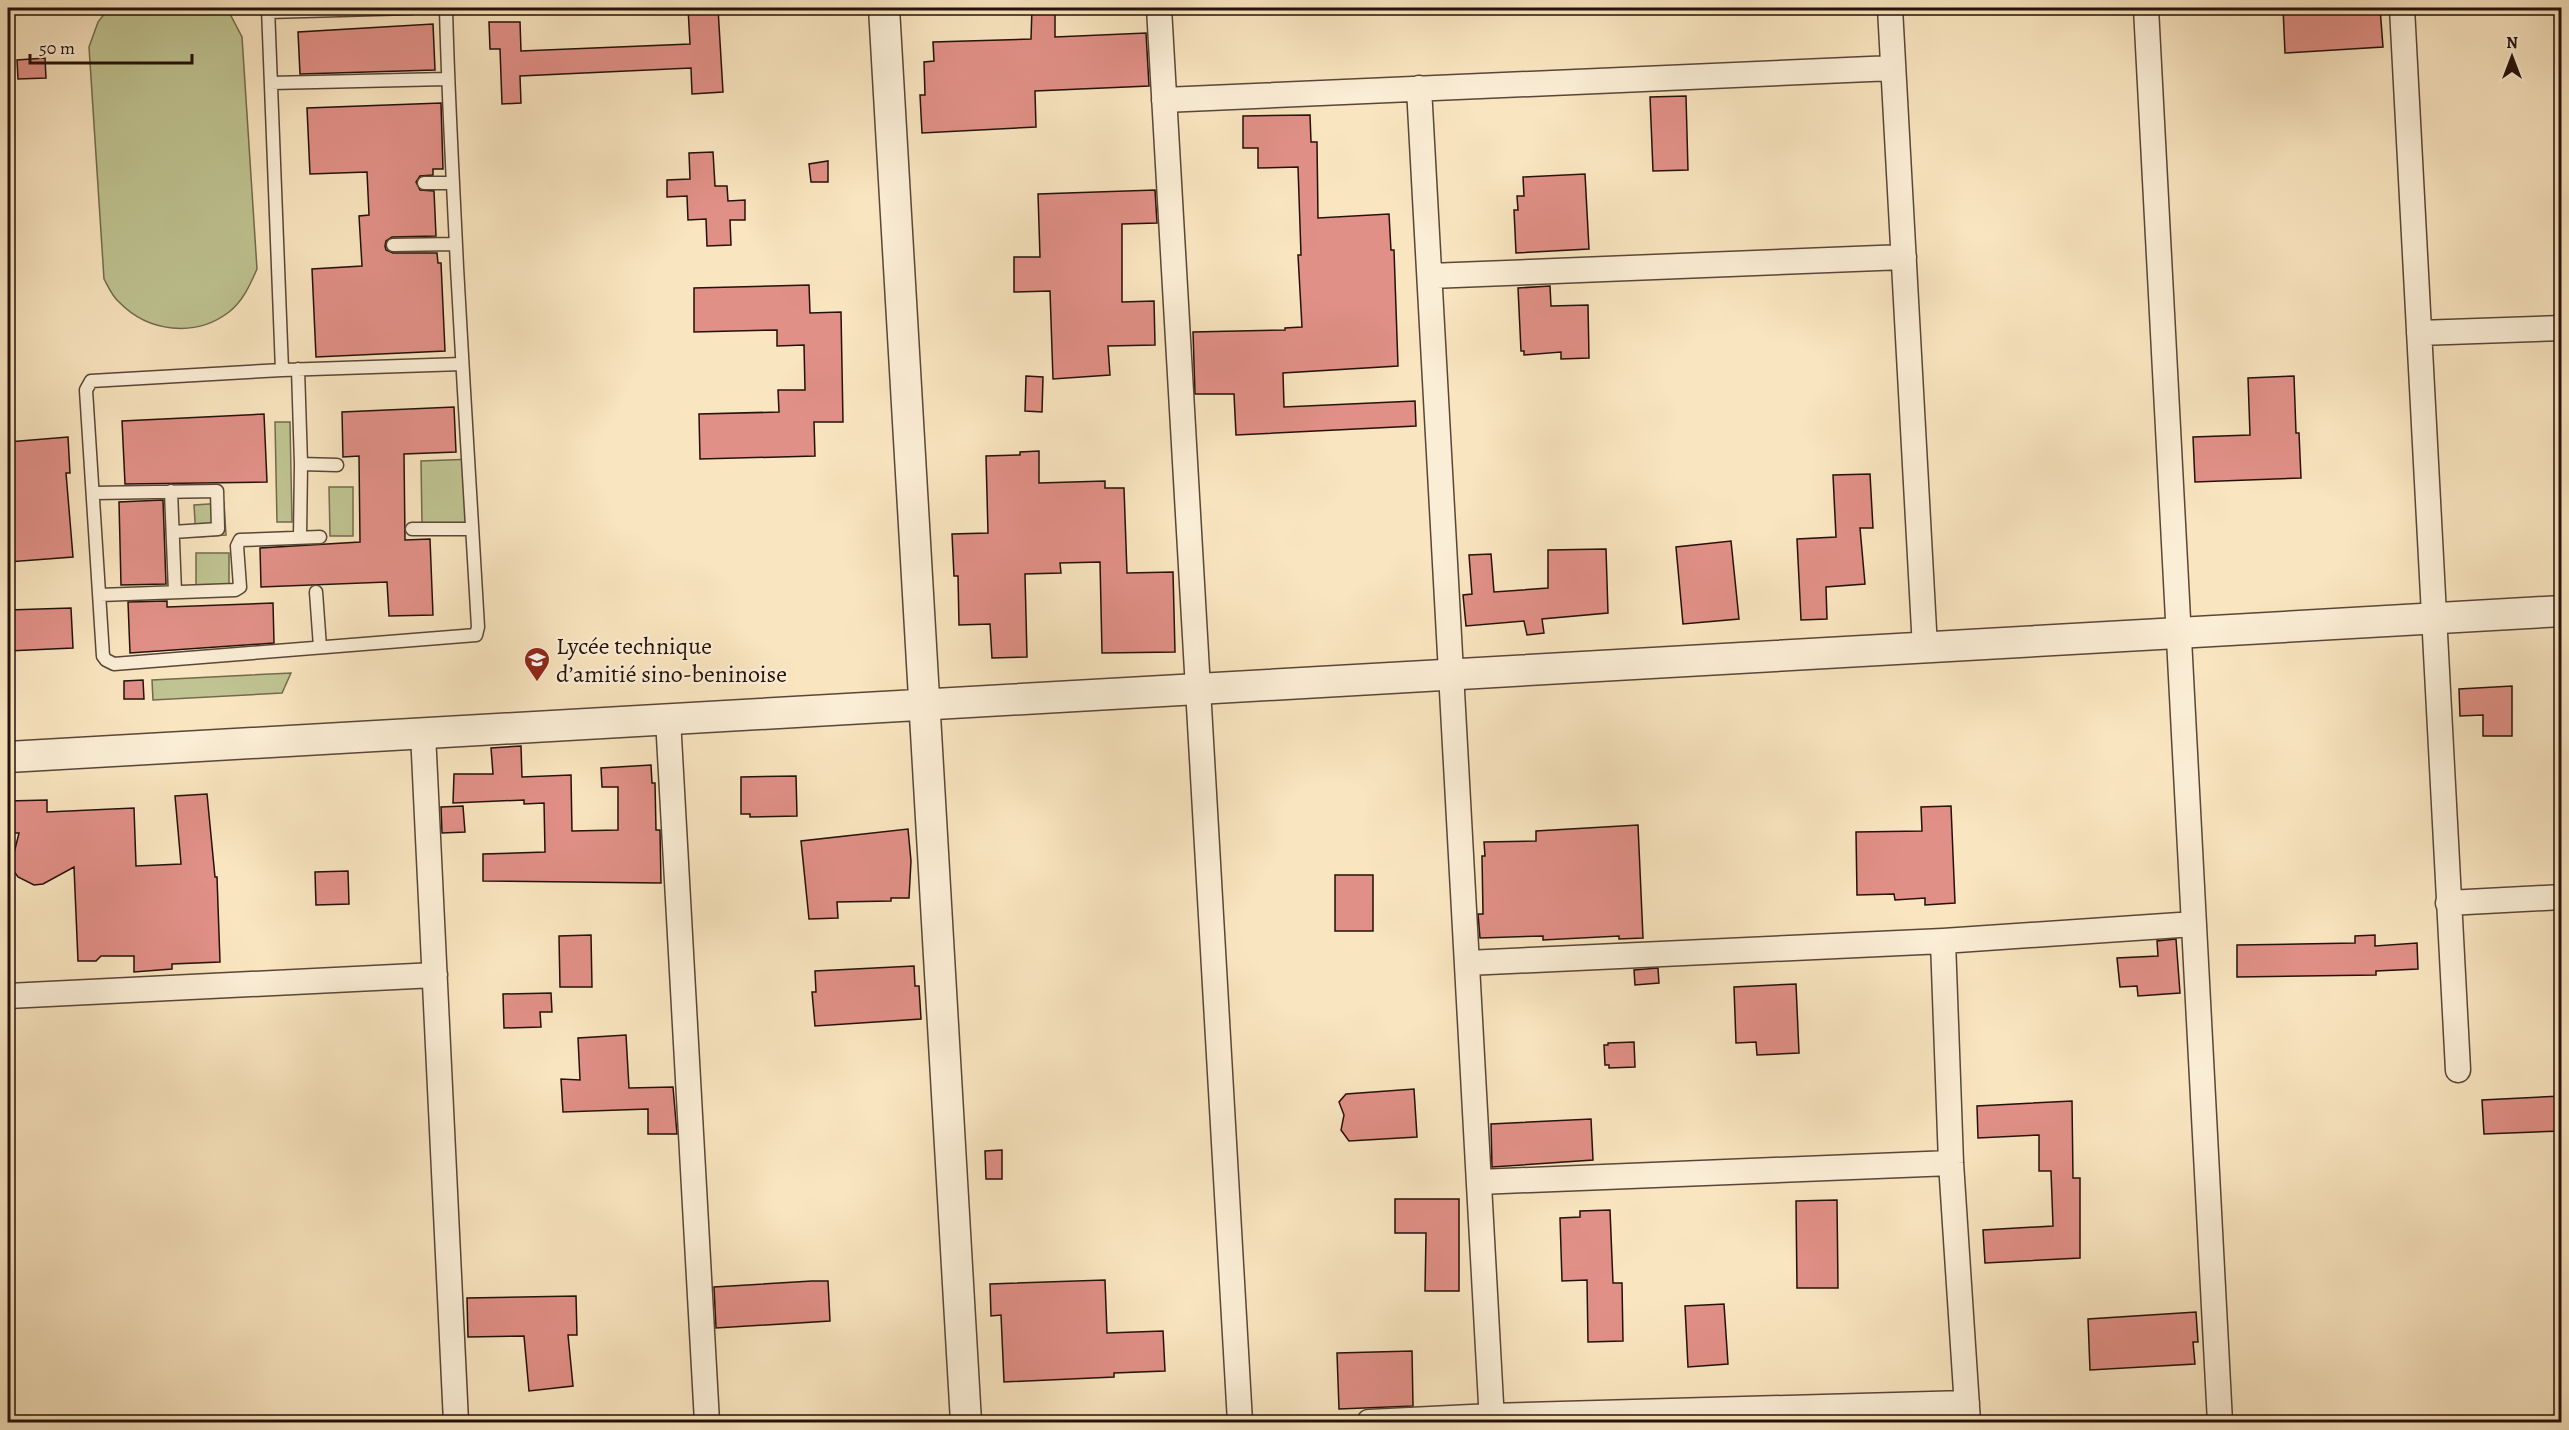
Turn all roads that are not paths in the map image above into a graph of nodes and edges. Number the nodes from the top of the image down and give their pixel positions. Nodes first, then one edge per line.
1 (412, 8) edge
2 (446, 8) edge
3 (884, 8) edge
4 (1159, 8) edge
5 (1890, 8) edge
6 (2146, 8) edge
7 (2402, 8) edge
8 (268, 10) edge
9 (1893, 68) junction
10 (447, 79) junction
11 (271, 83) junction
12 (1419, 88) junction
13 (1164, 100) junction
14 (424, 183) dead end
15 (452, 183) junction
16 (456, 244) junction
17 (393, 245) dead end
18 (1904, 257) junction
19 (1430, 276) junction
20 (2562, 328) edge
21 (2419, 333) junction
22 (462, 364) junction
23 (298, 369) junction
24 (282, 370) junction
25 (301, 464) junction
26 (337, 465) dead end
27 (171, 491) junction
28 (94, 493) junction
29 (412, 529) dead end
30 (471, 529) junction
31 (173, 532) junction
32 (300, 537) junction
33 (320, 537) dead end
34 (175, 592) junction
35 (316, 592) dead end
36 (100, 595) junction
37 (2562, 611) edge
38 (2434, 618) junction
39 (2179, 633) junction
40 (320, 647) junction
41 (1925, 648) junction
42 (1452, 674) junction
43 (1197, 689) junction
44 (925, 704) junction
45 (668, 719) junction
46 (423, 733) junction
47 (8, 757) edge
48 (2562, 897) edge
49 (2448, 903) junction
50 (2194, 924) junction
51 (1943, 941) junction
52 (1467, 963) junction
53 (435, 975) junction
54 (8, 996) edge
55 (2458, 1070) dead end
56 (1951, 1163) junction
57 (1479, 1182) junction
58 (1968, 1413) edge
59 (1492, 1419) edge
60 (456, 1422) edge
61 (707, 1422) edge
62 (966, 1422) edge
63 (1239, 1422) edge
64 (1369, 1422) edge
65 (2220, 1422) edge

1 - 8 lane
2 - 10 lane
3 - 44 street
4 - 13 street
5 - 9 street
6 - 39 street
7 - 21 street
8 - 11 lane
9 - 12 street
9 - 18 street
10 - 11 lane
10 - 15 lane
11 - 24 lane
12 - 13 street
12 - 19 street
13 - 43 street
14 - 15 lane
15 - 16 lane
16 - 17 lane
16 - 22 lane
18 - 19 street
18 - 41 street
19 - 42 street
20 - 21 street
21 - 38 street
22 - 23 lane
22 - 30 lane
23 - 24 lane
23 - 25 lane
24 - 28 lane
25 - 26 lane
25 - 32 lane
27 - 28 lane
27 - 31 lane
27 - 31 lane
28 - 36 lane
29 - 30 lane
30 - 40 lane
31 - 34 lane
32 - 33 lane
32 - 34 lane
34 - 36 lane
35 - 40 lane
36 - 40 lane
37 - 38 street
38 - 39 street
38 - 49 street
39 - 41 street
39 - 50 street
41 - 42 street
42 - 43 street
42 - 52 street
43 - 44 street
43 - 63 street
44 - 45 street
44 - 62 street
45 - 46 street
45 - 61 street
46 - 47 street
46 - 53 street
48 - 49 street
49 - 55 street
50 - 51 street
50 - 65 street
51 - 52 street
51 - 56 street
52 - 57 street
53 - 54 street
53 - 60 street
56 - 57 street
56 - 58 street
57 - 59 street
58 - 59 street
59 - 64 street

